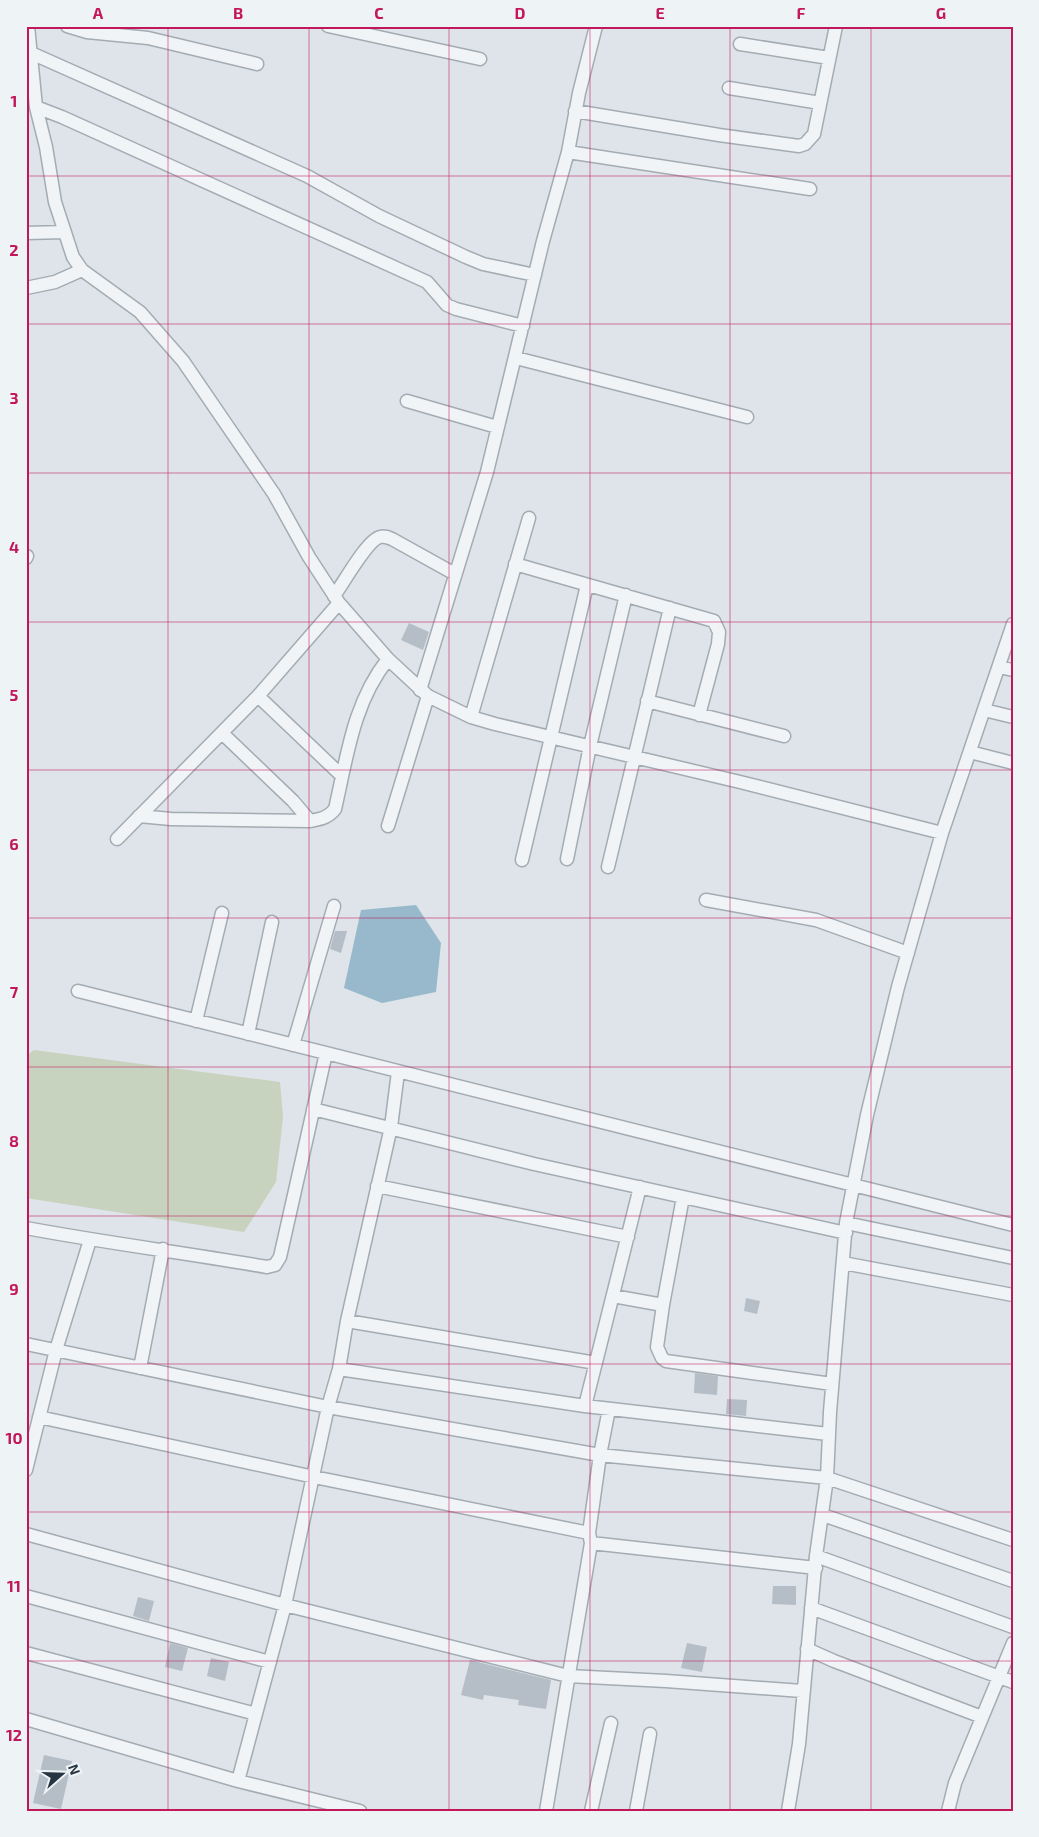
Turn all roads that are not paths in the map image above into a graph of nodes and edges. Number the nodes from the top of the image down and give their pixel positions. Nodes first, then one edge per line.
1 (28, 26) edge
2 (67, 26) edge
3 (328, 26) edge
4 (596, 26) edge
5 (836, 26) edge
6 (740, 44) dead end
7 (31, 53) junction
8 (829, 58) junction
9 (480, 59) dead end
10 (257, 64) dead end
11 (728, 88) dead end
12 (820, 102) junction
13 (36, 107) junction
14 (575, 111) junction
15 (568, 152) junction
16 (810, 189) dead end
17 (65, 232) junction
18 (26, 233) edge
19 (82, 270) junction
20 (535, 276) junction
21 (26, 288) edge
22 (523, 326) junction
23 (516, 358) junction
24 (407, 402) dead end
25 (747, 417) dead end
26 (497, 428) junction
27 (529, 518) dead end
28 (515, 564) junction
29 (455, 574) junction
30 (587, 584) junction
31 (626, 595) junction
32 (337, 600) junction
33 (670, 608) junction
34 (1013, 624) edge
35 (388, 659) junction
36 (999, 667) junction
37 (1013, 670) edge
38 (424, 693) junction
39 (258, 696) junction
40 (647, 702) junction
41 (984, 710) junction
42 (699, 714) junction
43 (470, 717) junction
44 (1013, 717) edge
45 (222, 733) junction
46 (784, 736) dead end
47 (550, 737) junction
48 (590, 746) junction
49 (970, 752) junction
50 (634, 757) junction
51 (1013, 764) edge
52 (342, 776) junction
53 (139, 816) junction
54 (310, 821) junction
55 (388, 826) dead end
56 (942, 833) junction
57 (117, 839) dead end
58 (567, 859) dead end
59 (522, 860) dead end
60 (608, 866) dead end
61 (706, 900) dead end
62 (334, 906) dead end
63 (222, 913) dead end
64 (272, 922) dead end
65 (908, 953) junction
66 (78, 991) dead end
67 (196, 1020) junction
68 (248, 1034) junction
69 (292, 1045) junction
70 (326, 1053) junction
71 (398, 1072) junction
72 (313, 1109) junction
73 (390, 1127) junction
74 (854, 1185) junction
75 (377, 1186) junction
76 (640, 1187) junction
77 (683, 1197) junction
78 (1013, 1225) edge
79 (26, 1228) edge
80 (846, 1228) junction
81 (628, 1237) junction
82 (90, 1240) junction
83 (164, 1250) junction
84 (1013, 1258) edge
85 (843, 1263) junction
86 (1013, 1295) edge
87 (613, 1296) junction
88 (663, 1305) junction
89 (347, 1321) junction
90 (26, 1344) edge
91 (56, 1350) junction
92 (596, 1363) junction
93 (140, 1368) junction
94 (339, 1369) junction
95 (832, 1384) junction
96 (585, 1406) junction
97 (328, 1407) junction
98 (609, 1409) junction
99 (39, 1417) junction
100 (828, 1434) junction
101 (600, 1455) junction
102 (26, 1470) edge
103 (314, 1477) junction
104 (827, 1478) junction
105 (823, 1515) junction
106 (26, 1534) edge
107 (590, 1538) junction
108 (1013, 1540) edge
109 (816, 1562) junction
110 (1013, 1581) edge
111 (26, 1596) edge
112 (285, 1605) junction
113 (811, 1608) junction
114 (1013, 1627) edge
115 (1013, 1643) edge
116 (807, 1649) junction
117 (26, 1653) edge
118 (270, 1662) junction
119 (568, 1676) junction
120 (998, 1677) junction
121 (1013, 1682) edge
122 (802, 1692) junction
123 (256, 1714) junction
124 (982, 1717) junction
125 (26, 1719) edge
126 (611, 1723) dead end
127 (650, 1734) dead end
128 (238, 1781) junction
129 (360, 1811) edge
130 (546, 1811) edge
131 (591, 1811) edge
132 (636, 1811) edge
133 (788, 1811) edge
134 (948, 1811) edge

1 - 7 street
2 - 10 street
3 - 9 street
4 - 14 street
5 - 8 street
6 - 8 street
7 - 13 street
7 - 20 street
8 - 12 street
11 - 12 street
12 - 14 street
13 - 17 street
13 - 22 street
14 - 15 street
15 - 16 street
15 - 20 street
17 - 18 street
17 - 19 street
19 - 21 street
19 - 32 street
20 - 22 street
22 - 23 street
23 - 25 street
23 - 26 street
24 - 26 street
26 - 29 street
27 - 28 street
28 - 30 street
28 - 43 street
29 - 32 street
29 - 38 street
30 - 31 street
30 - 47 street
31 - 33 street
31 - 48 street
32 - 35 street
32 - 39 street
33 - 40 street
33 - 42 street
34 - 36 street
35 - 38 street
35 - 52 street
36 - 37 street
36 - 41 street
38 - 43 street
38 - 55 street
39 - 45 street
39 - 52 street
40 - 42 street
40 - 50 street
41 - 44 street
41 - 49 street
42 - 46 street
43 - 47 street
45 - 53 street
45 - 54 street
47 - 48 street
47 - 59 street
48 - 50 street
48 - 58 street
49 - 51 street
49 - 56 street
50 - 56 street
50 - 60 street
52 - 54 street
53 - 54 street
53 - 57 street
56 - 65 street
61 - 65 street
62 - 69 street
63 - 67 street
64 - 68 street
65 - 74 street
66 - 67 street
67 - 68 street
68 - 69 street
69 - 70 street
70 - 71 street
70 - 72 street
71 - 73 street
71 - 74 street
72 - 73 street
72 - 83 street
73 - 75 street
73 - 76 street
74 - 78 street
74 - 80 street
75 - 81 street
75 - 89 street
76 - 77 street
76 - 81 street
77 - 80 street
77 - 88 street
79 - 82 street
80 - 84 street
80 - 85 street
81 - 87 street
82 - 83 street
82 - 91 street
83 - 93 street
85 - 86 street
85 - 95 street
87 - 88 street
87 - 92 street
88 - 95 street
89 - 92 street
89 - 94 street
90 - 91 street
91 - 93 street
91 - 99 street
92 - 96 street
93 - 97 street
94 - 96 street
94 - 97 street
95 - 100 street
96 - 98 street
97 - 101 street
97 - 103 street
98 - 100 street
98 - 101 street
99 - 102 street
99 - 103 street
100 - 104 street
101 - 104 street
101 - 107 street
103 - 107 street
103 - 112 street
104 - 105 street
104 - 108 street
105 - 109 street
105 - 110 street
106 - 112 street
107 - 109 street
107 - 119 street
109 - 113 street
109 - 114 street
111 - 118 street
112 - 118 street
112 - 119 street
113 - 116 street
113 - 120 street
115 - 120 street
116 - 122 street
116 - 124 street
117 - 123 street
118 - 123 street
119 - 122 street
119 - 130 street
120 - 121 street
120 - 124 street
122 - 133 street
123 - 128 street
124 - 134 street
125 - 128 street
126 - 131 street
127 - 132 street
128 - 129 street

